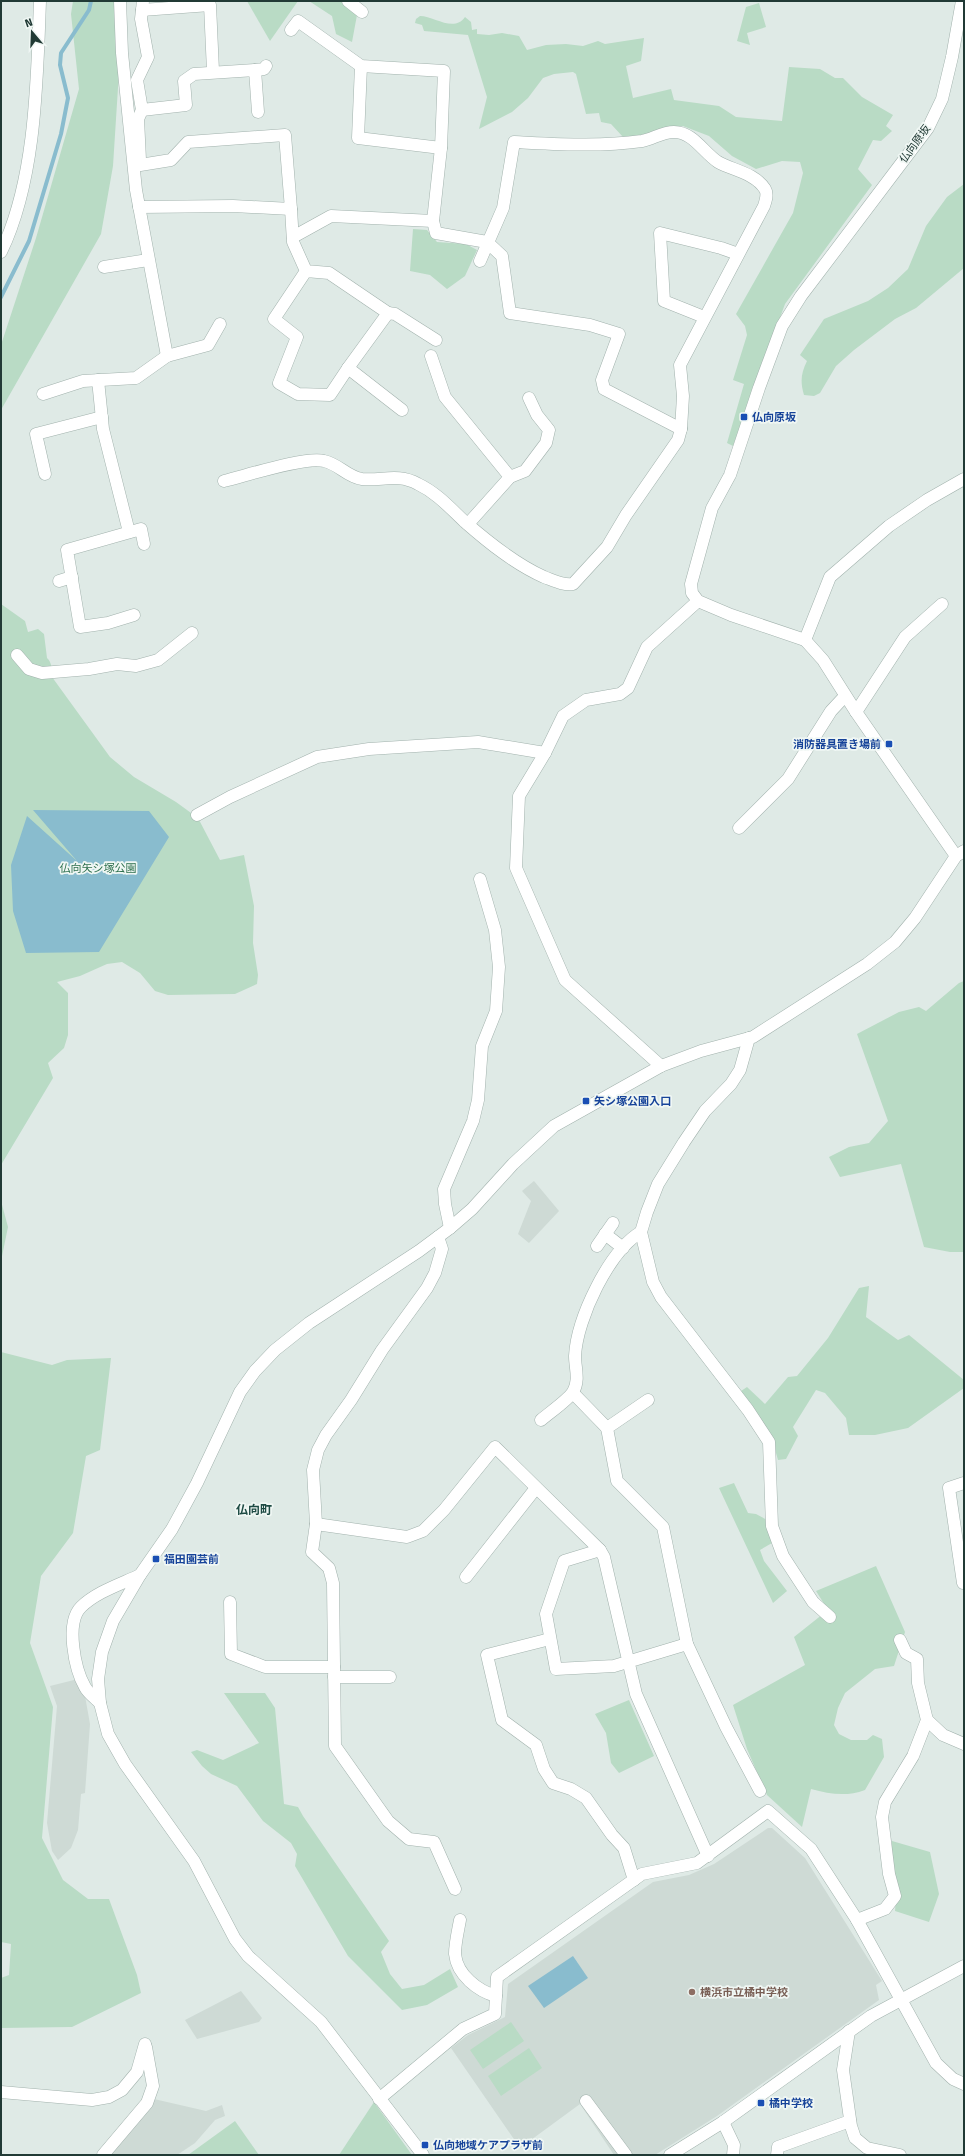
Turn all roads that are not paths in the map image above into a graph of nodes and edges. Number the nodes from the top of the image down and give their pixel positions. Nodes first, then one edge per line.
1 (40, 1) edge
2 (120, 1) edge
3 (348, 1) edge
4 (962, 1) edge
5 (142, 5) edge
6 (362, 12) dead end
7 (291, 30) dead end
8 (359, 62) junction
9 (213, 71) junction
10 (142, 110) junction
11 (258, 112) dead end
12 (441, 148) junction
13 (138, 166) junction
14 (139, 207) junction
15 (291, 209) junction
16 (433, 221) junction
17 (293, 237) junction
18 (487, 242) junction
19 (1, 252) edge
20 (738, 254) junction
21 (148, 260) junction
22 (480, 261) dead end
23 (104, 267) dead end
24 (306, 271) junction
25 (388, 314) junction
26 (704, 317) junction
27 (220, 324) dead end
28 (436, 340) dead end
29 (167, 356) junction
30 (430, 356) dead end
31 (348, 368) junction
32 (98, 380) junction
33 (43, 394) dead end
34 (528, 398) dead end
35 (402, 410) dead end
36 (102, 417) junction
37 (681, 429) junction
38 (45, 474) dead end
39 (510, 478) junction
40 (964, 479) edge
41 (224, 481) dead end
42 (468, 524) junction
43 (129, 532) junction
44 (144, 544) dead end
45 (72, 577) junction
46 (59, 580) dead end
47 (698, 601) junction
48 (942, 604) dead end
49 (134, 615) dead end
50 (192, 634) dead end
51 (805, 640) junction
52 (18, 655) dead end
53 (845, 696) junction
54 (856, 712) junction
55 (546, 753) junction
56 (198, 815) dead end
57 (739, 828) dead end
58 (960, 854) edge
59 (480, 879) dead end
60 (749, 1038) junction
61 (661, 1066) junction
62 (613, 1223) dead end
63 (450, 1228) junction
64 (641, 1232) junction
65 (606, 1234) junction
66 (438, 1237) junction
67 (597, 1246) dead end
68 (623, 1248) junction
69 (573, 1393) junction
70 (648, 1400) dead end
71 (541, 1420) dead end
72 (607, 1428) junction
73 (964, 1483) edge
74 (536, 1488) junction
75 (316, 1524) junction
76 (600, 1550) junction
77 (140, 1575) junction
78 (466, 1577) dead end
79 (963, 1583) edge
80 (230, 1602) dead end
81 (830, 1617) dead end
82 (550, 1639) junction
83 (900, 1640) dead end
84 (687, 1644) junction
85 (629, 1662) junction
86 (334, 1672) junction
87 (390, 1677) dead end
88 (100, 1703) junction
89 (927, 1720) junction
90 (964, 1744) edge
91 (760, 1791) dead end
92 (708, 1856) junction
93 (634, 1880) junction
94 (455, 1890) dead end
95 (460, 1920) dead end
96 (857, 1920) junction
97 (964, 1966) edge
98 (496, 1996) junction
99 (900, 1999) junction
100 (849, 2031) junction
101 (964, 2084) edge
102 (1, 2092) edge
103 (379, 2099) junction
104 (586, 2101) dead end
105 (850, 2121) junction
106 (723, 2122) junction
107 (103, 2155) edge
108 (423, 2155) edge
109 (626, 2155) edge
110 (670, 2155) edge
111 (733, 2155) edge
112 (777, 2155) edge
113 (900, 2155) edge

1 - 19 street
2 - 13 street
3 - 6 street
4 - 47 street, 仏向原坂
5 - 9 street
5 - 10 street
7 - 8 street
8 - 12 street
8 - 12 street
9 - 10 street
9 - 11 street
10 - 13 street
12 - 16 street
13 - 14 street
13 - 15 street
14 - 15 street
14 - 21 street
15 - 17 street
16 - 17 street
16 - 18 street
17 - 24 street
18 - 20 street
18 - 22 street
18 - 37 street
20 - 26 street
20 - 26 street
21 - 23 street
21 - 29 street
24 - 25 street
24 - 31 street
25 - 28 street
25 - 31 street
26 - 37 street
27 - 29 street
29 - 32 street
30 - 39 street
31 - 35 street
32 - 33 street
32 - 36 street
34 - 39 street
36 - 38 street
36 - 43 street
37 - 42 street
39 - 42 street
40 - 51 street
41 - 42 street
43 - 44 street
43 - 45 street
45 - 46 street
45 - 49 street
47 - 51 street
47 - 55 street
48 - 54 street
50 - 52 street
51 - 53 street
53 - 54 street
53 - 57 street
54 - 58 street
55 - 56 street
55 - 61 street
58 - 60 street
59 - 63 street
60 - 61 street
60 - 64 street
61 - 63 street
62 - 65 street
63 - 66 street
64 - 68 street
64 - 81 street
65 - 67 street
65 - 68 street
66 - 75 street
66 - 77 street
68 - 69 street
69 - 71 street
69 - 72 street
70 - 72 street
72 - 84 street
73 - 79 street
74 - 75 street
74 - 76 street
74 - 78 street
75 - 86 street
76 - 82 street
76 - 85 street
77 - 88 street
77 - 88 street
80 - 86 street
82 - 85 street
82 - 93 street
83 - 89 street
84 - 85 street
84 - 91 street
85 - 92 street
86 - 87 street
86 - 94 street
88 - 103 street
89 - 90 street
89 - 96 street
92 - 93 street
92 - 96 street
93 - 98 street
95 - 98 street
96 - 99 street
97 - 99 street
98 - 103 street
99 - 100 street
99 - 101 street
100 - 105 street
100 - 106 street
102 - 107 street
103 - 108 street
104 - 109 street
105 - 112 street
105 - 113 street
106 - 110 street
106 - 111 street

